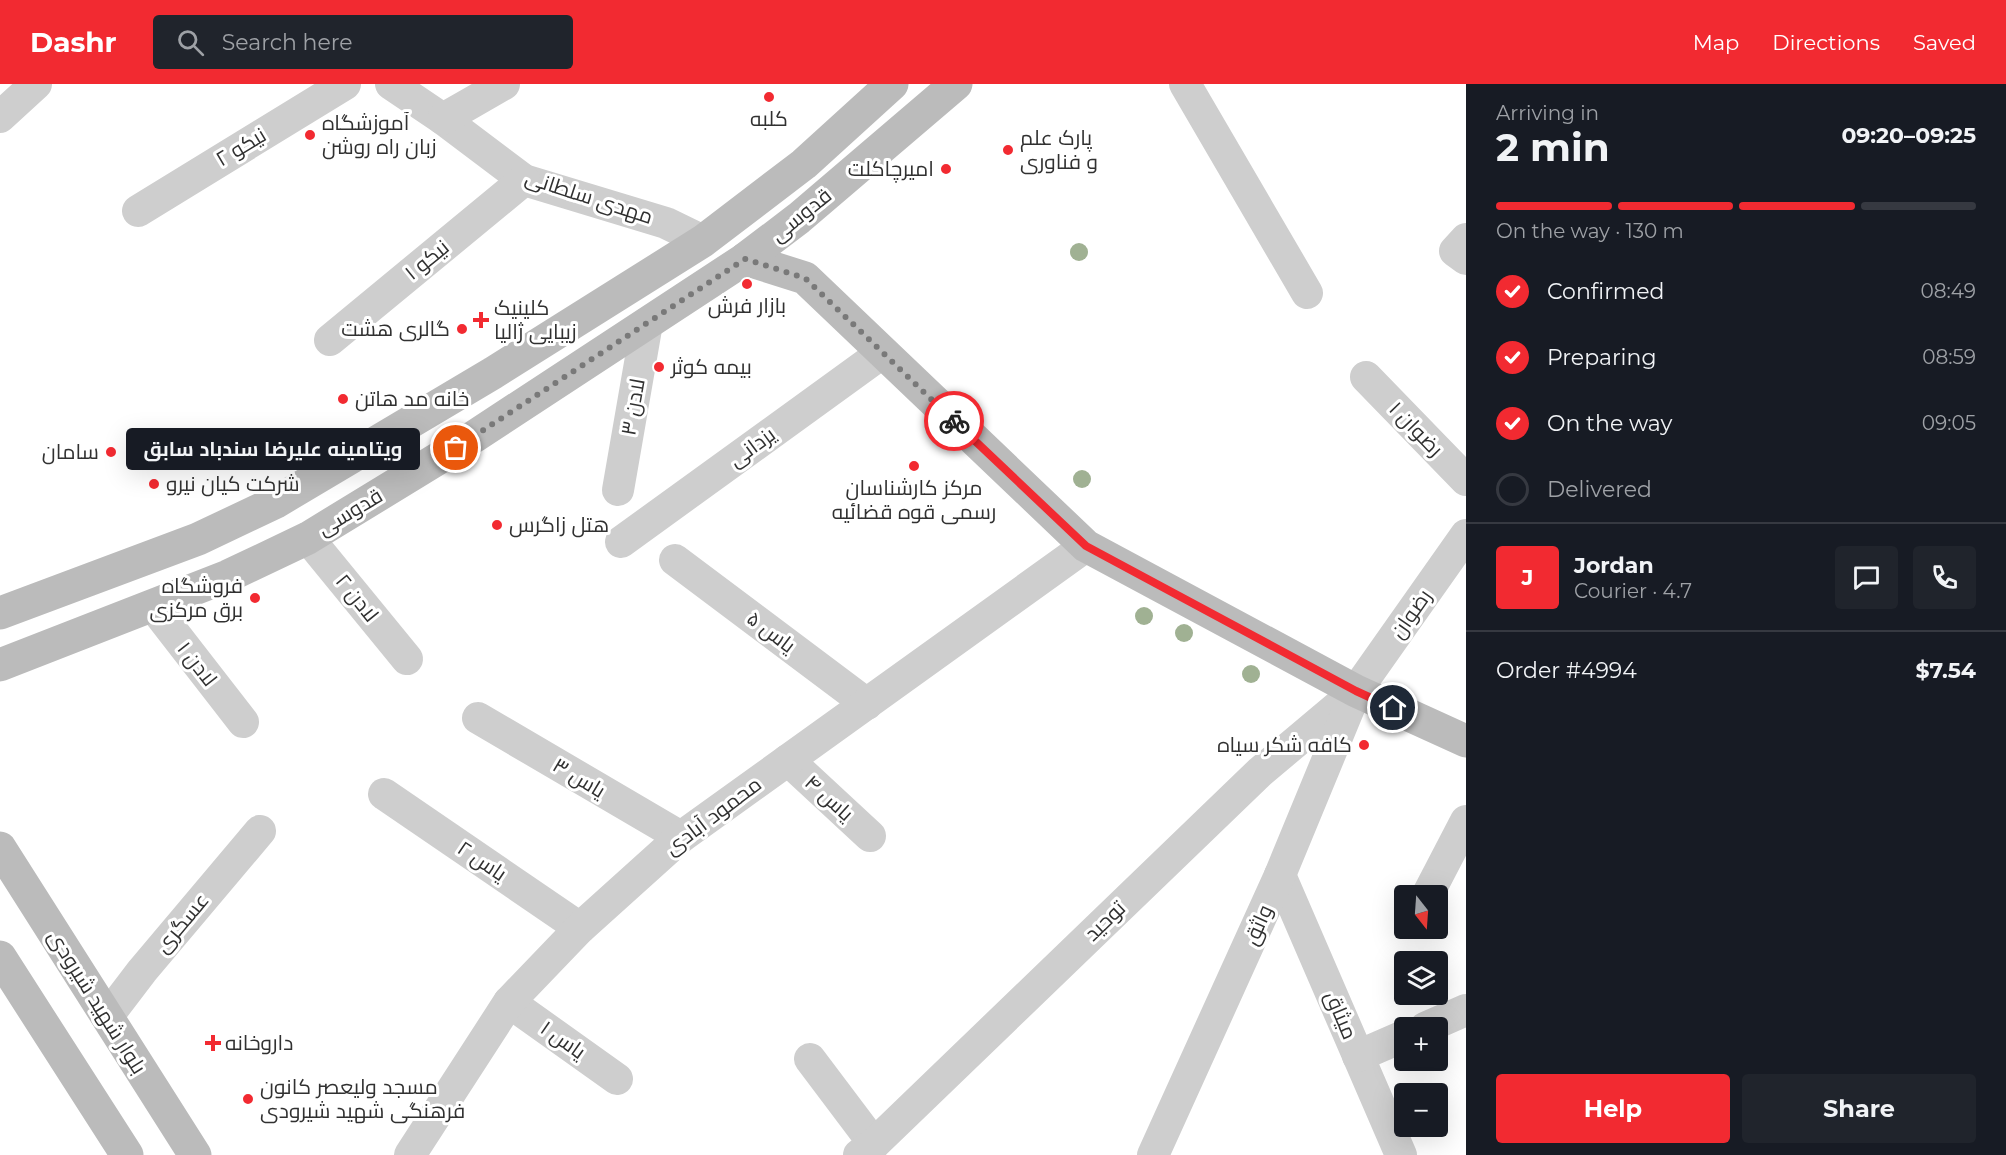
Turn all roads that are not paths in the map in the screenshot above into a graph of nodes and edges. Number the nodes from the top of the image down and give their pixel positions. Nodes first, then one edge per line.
1 (36, 84) edge
2 (345, 84) edge
3 (391, 84) edge
4 (504, 84) edge
5 (892, 84) edge
6 (957, 84) edge
7 (1185, 84) edge
8 (0, 117) edge
9 (442, 119) junction
10 (524, 180) junction
11 (138, 211) dead end
12 (798, 218) junction
13 (1466, 239) edge
14 (703, 241) junction
15 (745, 259) junction
16 (1466, 259) edge
17 (805, 278) junction
18 (1307, 293) dead end
19 (647, 323) junction
20 (330, 340) dead end
21 (882, 353) junction
22 (1366, 377) dead end
23 (1466, 480) edge
24 (618, 490) dead end
25 (1466, 537) edge
26 (308, 538) junction
27 (621, 542) dead end
28 (1086, 546) junction
29 (675, 561) dead end
30 (153, 606) junction
31 (0, 613) edge
32 (407, 659) dead end
33 (0, 665) edge
34 (1356, 691) junction
35 (867, 704) junction
36 (478, 718) dead end
37 (243, 722) dead end
38 (1466, 741) edge
39 (788, 760) junction
40 (384, 794) dead end
41 (1466, 821) edge
42 (260, 831) dead end
43 (870, 836) dead end
44 (681, 837) junction
45 (0, 848) edge
46 (1280, 875) junction
47 (1433, 885) edge
48 (579, 928) junction
49 (0, 957) edge
50 (509, 1002) junction
51 (1466, 1010) edge
52 (106, 1017) junction
53 (1448, 1018) edge
54 (1394, 1040) edge
55 (1358, 1056) junction
56 (810, 1059) dead end
57 (617, 1079) dead end
58 (867, 1149) edge
59 (127, 1155) edge
60 (195, 1155) edge
61 (410, 1155) edge
62 (1153, 1155) edge
63 (1401, 1155) edge

1 - 8 street
2 - 11 street, نیکو ۲
3 - 9 street, مهدی سلطانی
4 - 9 street
5 - 14 main road, قدوسی
6 - 12 main road, قدوسی
7 - 18 street
9 - 10 street, مهدی سلطانی
10 - 14 street, مهدی سلطانی
10 - 20 street, نیکو ۱
12 - 15 main road, قدوسی
12 - 17 main road
13 - 16 street
14 - 31 main road, قدوسی
15 - 17 main road
15 - 19 main road, قدوسی
17 - 21 main road
19 - 24 street, لادن ۳
19 - 26 main road, قدوسی
21 - 27 street, یزدانی
21 - 28 main road
22 - 23 street, رضوان ۱
25 - 34 street, رضوان
26 - 30 main road, قدوسی
26 - 32 street, لادن ۲
28 - 34 main road
28 - 35 street, محمود آبادی
29 - 35 street, یاس ۵
30 - 33 main road, قدوسی
30 - 37 street, لادن ۱
34 - 38 main road
34 - 46 street, واثق
34 - 58 street, توحید
35 - 39 street, محمود آبادی
36 - 44 street, یاس ۳
39 - 43 street, یاس ۴
39 - 44 street, محمود آبادی
40 - 48 street, یاس ۲
41 - 47 street
42 - 52 street, عسگری
44 - 48 street, محمود آبادی
45 - 52 main road, بلوار شهید شیرودی
46 - 55 street, میثاق
46 - 62 street, واثق
48 - 50 street, محمود آبادی
49 - 59 main road
50 - 57 street, یاس ۱
50 - 61 street, محمود آبادی
51 - 53 street
52 - 60 main road, بلوار شهید شیرودی
54 - 55 street
55 - 63 street, میثاق
56 - 58 street

